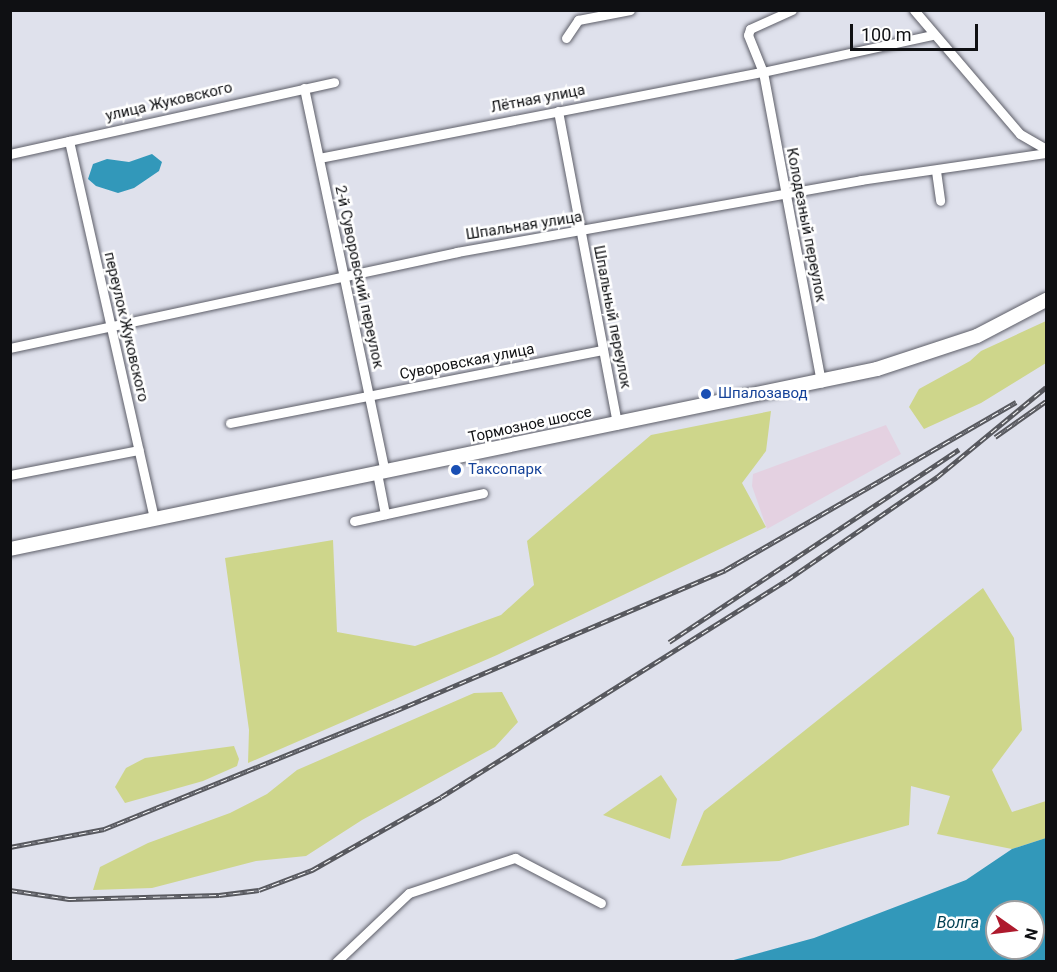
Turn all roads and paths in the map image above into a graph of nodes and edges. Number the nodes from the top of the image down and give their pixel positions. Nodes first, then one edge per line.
1 (630, 10) edge
2 (792, 10) edge
3 (914, 10) edge
4 (933, 35) junction
5 (566, 38) dead end
6 (763, 72) junction
7 (334, 82) dead end
8 (304, 88) junction
9 (558, 111) junction
10 (69, 141) junction
11 (1047, 151) edge
12 (10, 154) edge
13 (319, 158) junction
14 (936, 171) junction
15 (784, 194) junction
16 (940, 201) dead end
17 (580, 232) junction
18 (343, 279) junction
19 (1047, 300) edge
20 (110, 325) junction
21 (10, 348) edge
22 (603, 350) junction
23 (821, 383) junction
24 (369, 397) junction
25 (230, 423) dead end
26 (617, 424) junction
27 (139, 450) junction
28 (381, 473) junction
29 (10, 475) edge
30 (483, 493) dead end
31 (386, 514) junction
32 (154, 519) junction
33 (354, 521) dead end
34 (10, 549) edge
35 (602, 903) dead end
36 (336, 962) edge

1 - 5 street
2 - 6 street, Колодезный переулок
3 - 4 street
4 - 6 street, Лётная улица
4 - 11 street
6 - 9 street, Лётная улица
6 - 15 street, Колодезный переулок
7 - 8 street, улица Жуковского
8 - 10 street, улица Жуковского
8 - 13 street, 2-й Суворовский переулок
9 - 13 street, Лётная улица
9 - 17 street, Шпальный переулок
10 - 12 street, улица Жуковского
10 - 20 street, переулок Жуковского
11 - 14 street, Шпальная улица
13 - 18 street, 2-й Суворовский переулок
14 - 15 street, Шпальная улица
14 - 16 street
15 - 17 street, Шпальная улица
15 - 23 street, Колодезный переулок
17 - 18 street, Шпальная улица
17 - 22 street, Шпальный переулок
18 - 20 street, Шпальная улица
18 - 24 street, 2-й Суворовский переулок
19 - 23 street, Тормозное шоссе
20 - 21 street, Шпальная улица
20 - 27 street, переулок Жуковского
22 - 24 street, Суворовская улица
22 - 26 street, Шпальный переулок
23 - 26 street, Тормозное шоссе
24 - 25 street, Суворовская улица
24 - 28 street, 2-й Суворовский переулок
26 - 28 street, Тормозное шоссе
27 - 29 street
27 - 32 street, переулок Жуковского
28 - 31 street, 2-й Суворовский переулок
28 - 32 street, Тормозное шоссе
30 - 31 street
31 - 33 street
32 - 34 street, Тормозное шоссе
35 - 36 street

